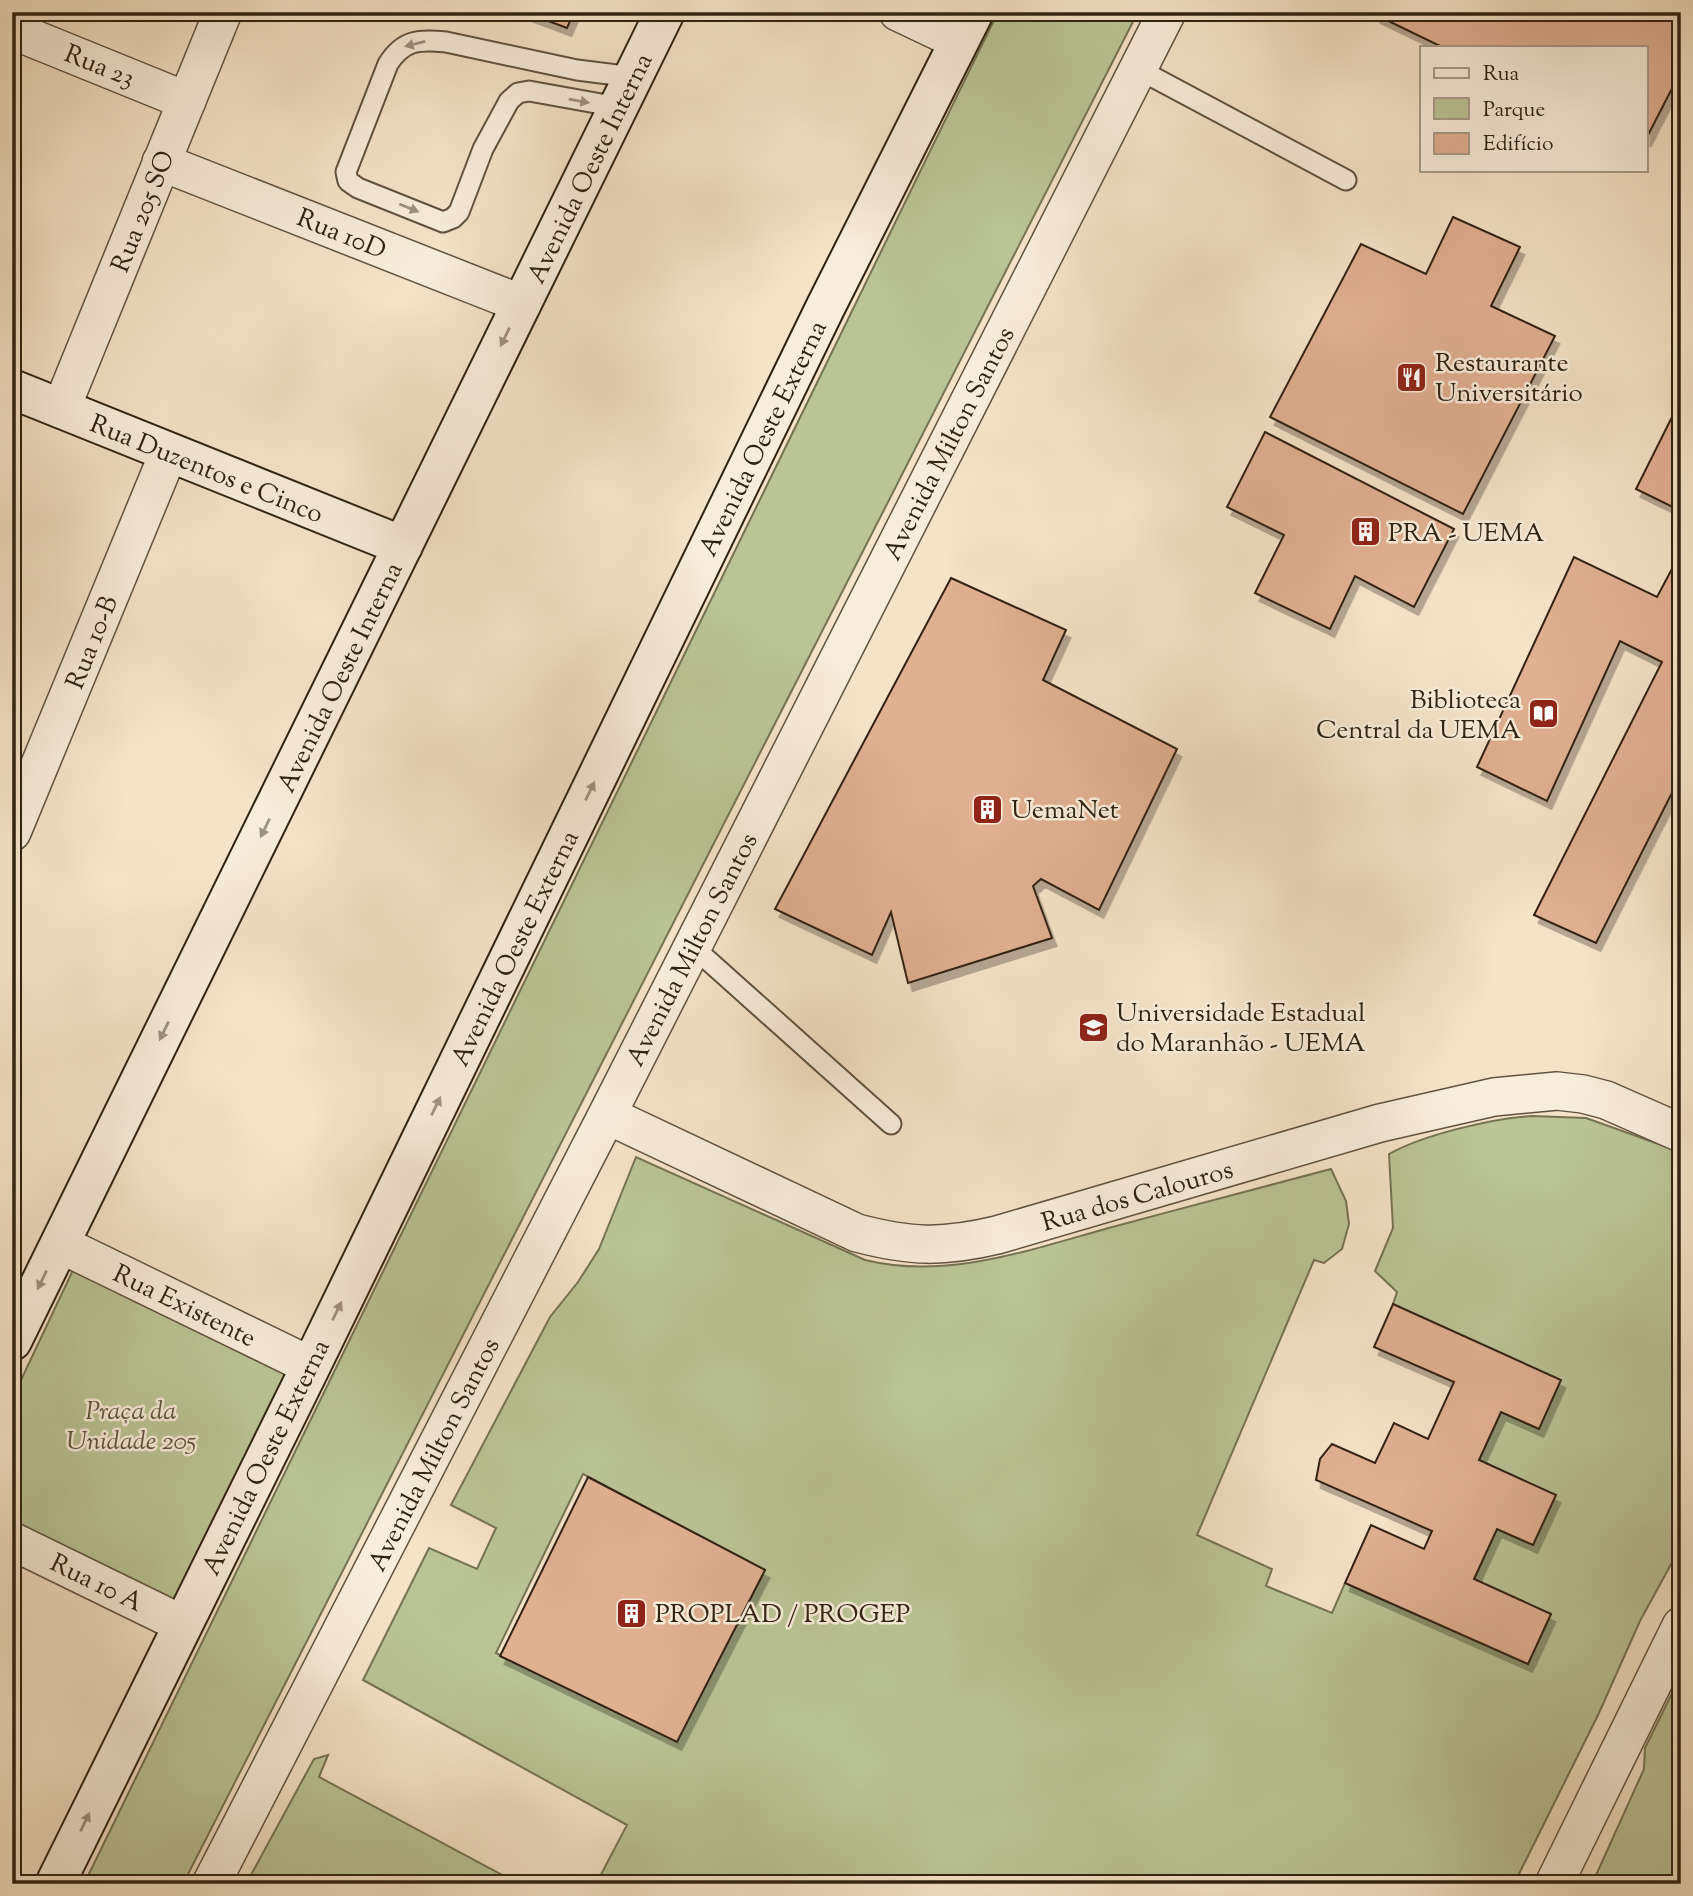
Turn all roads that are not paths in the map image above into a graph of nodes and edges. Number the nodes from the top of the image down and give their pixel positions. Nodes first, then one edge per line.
1 (223, 12) edge
2 (665, 12) edge
3 (898, 12) edge
4 (1167, 12) edge
5 (966, 27) edge
6 (12, 30) edge
7 (531, 61) junction
8 (1138, 69) junction
9 (529, 91) junction
10 (625, 92) junction
11 (187, 100) junction
12 (161, 162) junction
13 (1346, 180) dead end
14 (522, 304) junction
15 (12, 389) edge
16 (61, 409) junction
17 (169, 452) junction
18 (403, 546) junction
19 (12, 832) edge
20 (692, 946) junction
21 (607, 1115) junction
22 (891, 1124) dead end
23 (1681, 1133) edge
24 (60, 1244) junction
25 (12, 1341) edge
26 (311, 1366) junction
27 (12, 1541) edge
28 (183, 1624) junction
29 (1681, 1626) edge
30 (1557, 1880) edge
31 (55, 1884) edge
32 (211, 1884) edge

1 - 11 street, Rua 205 SO
2 - 10 street, Avenida Oeste Interna
3 - 5 street
4 - 8 street, Avenida Milton Santos
26 -> 5 street, Avenida Oeste Externa
6 - 11 street, Rua 23
7 - 9 lane
7 -> 9 lane
7 - 10 lane
8 - 13 lane
8 - 20 street, Avenida Milton Santos
9 -> 10 lane
10 - 14 street, Avenida Oeste Interna
11 - 12 street, Rua 205 SO
12 - 14 street, Rua 10D
12 - 16 street, Rua 205 SO
14 -> 18 street, Avenida Oeste Interna
15 - 16 street, Rua Duzentos e Cinco
16 - 17 street, Rua Duzentos e Cinco
17 - 18 street, Rua Duzentos e Cinco
17 - 19 street, Rua 10-B
18 -> 24 street, Avenida Oeste Interna
20 - 21 street, Avenida Milton Santos
20 - 22 lane
21 - 23 street, Rua dos Calouros
21 - 32 street, Avenida Milton Santos
24 -> 25 street, Avenida Oeste Interna
24 - 26 street, Rua Existente
26 - 28 street, Avenida Oeste Externa
27 - 28 street, Rua 10 A
31 -> 28 street, Avenida Oeste Externa
29 - 30 street

